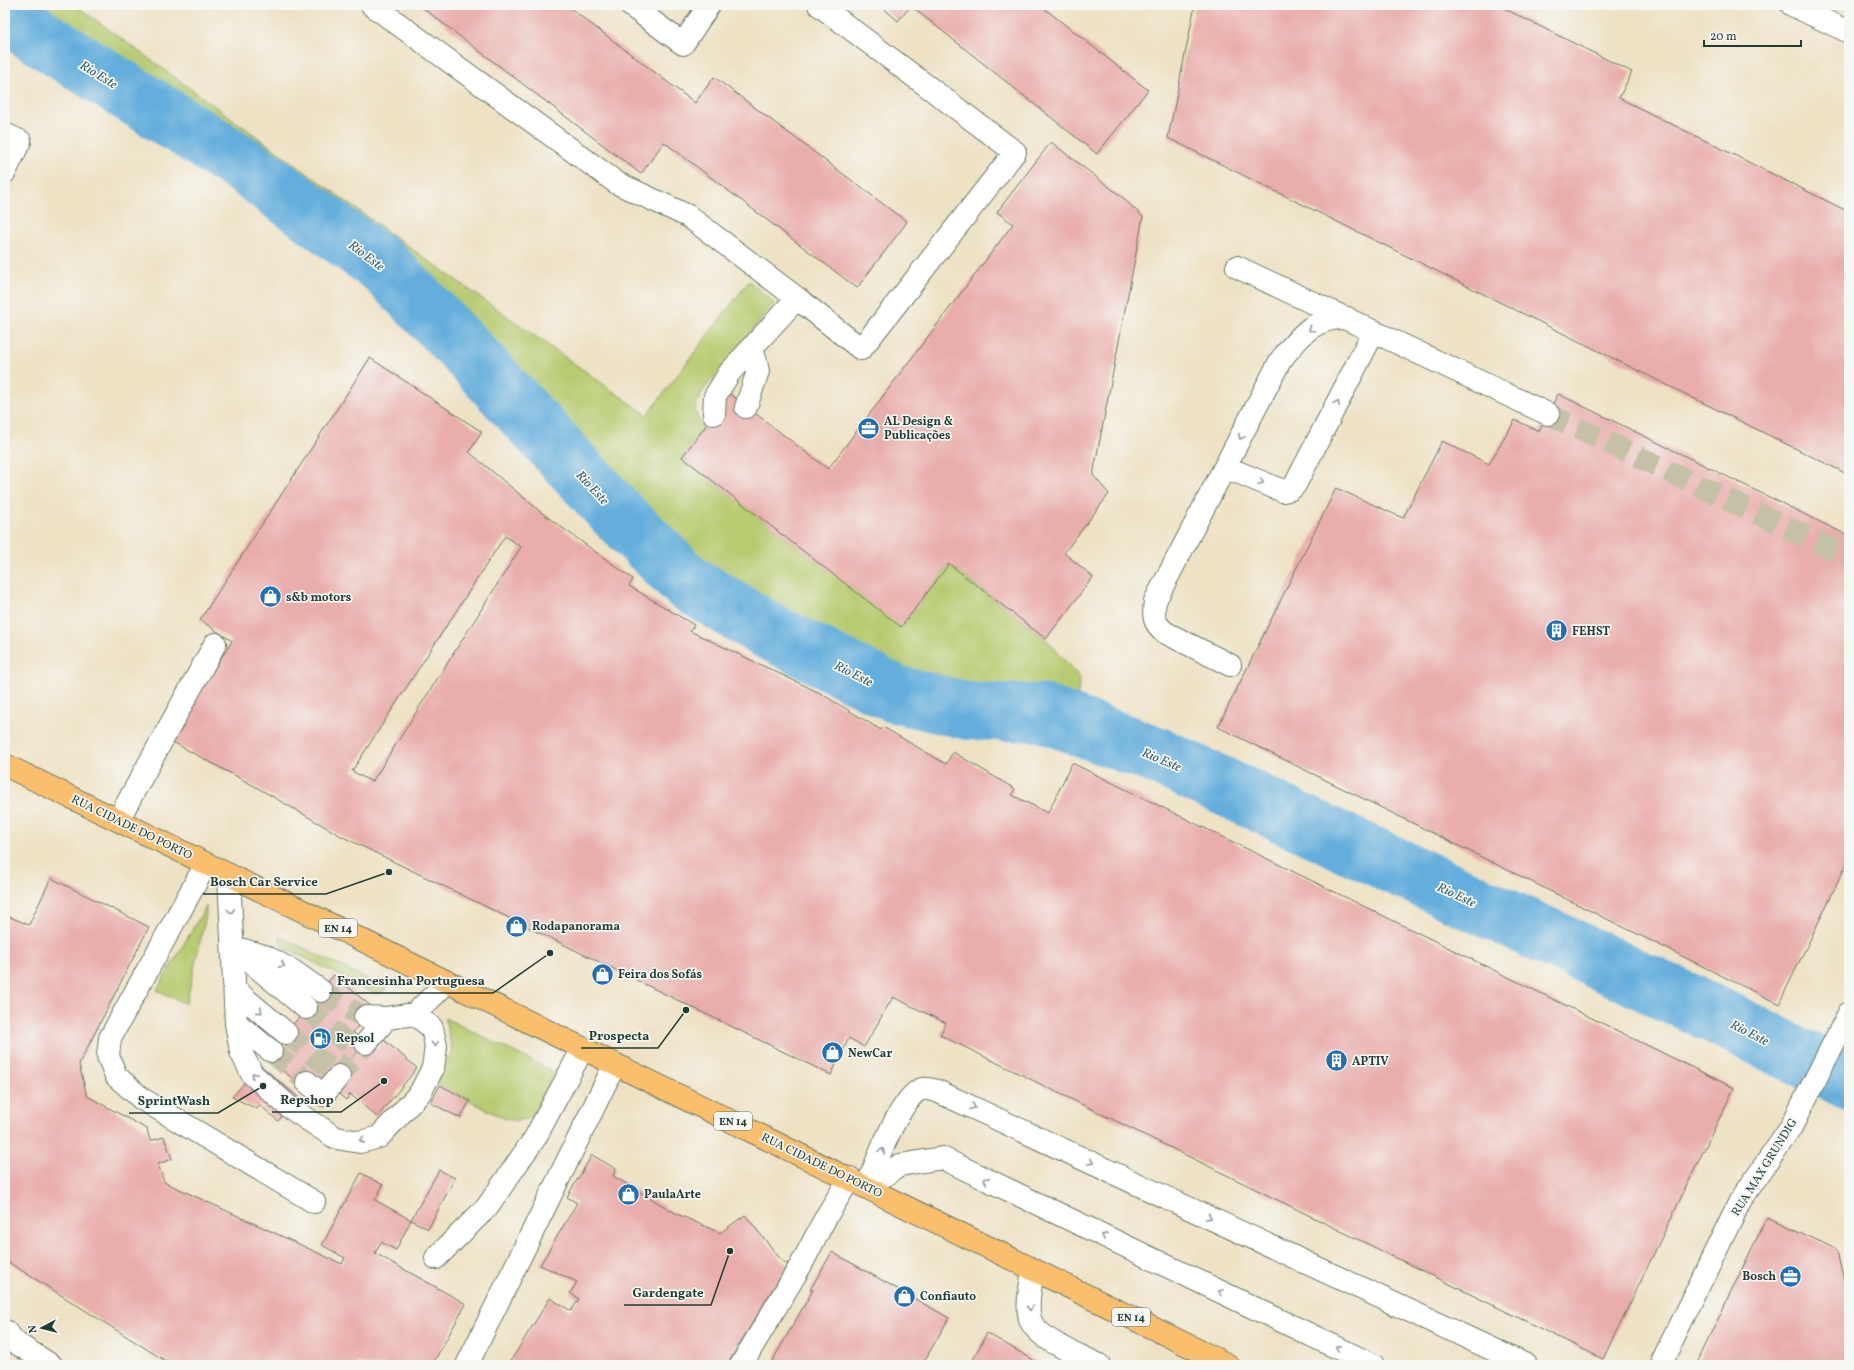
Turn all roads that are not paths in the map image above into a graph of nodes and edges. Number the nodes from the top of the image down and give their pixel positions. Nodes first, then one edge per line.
1 (372, 5) edge
2 (630, 5) edge
3 (709, 5) edge
4 (819, 5) edge
5 (1792, 5) edge
6 (1849, 32) edge
7 (5, 134) edge
8 (5, 172) edge
9 (1237, 267) dead end
10 (797, 298) junction
11 (1347, 318) junction
12 (1374, 331) junction
13 (752, 347) junction
14 (746, 407) dead end
15 (714, 414) dead end
16 (1548, 414) tunnel mouth
17 (1225, 467) junction
18 (215, 644) dead end
19 (1230, 665) dead end
20 (5, 765) edge
21 (118, 820) junction
22 (206, 864) junction
23 (229, 875) junction
24 (233, 947) junction
25 (447, 982) junction
26 (235, 990) junction
27 (320, 991) tunnel mouth
28 (306, 1008) tunnel mouth
29 (1849, 1013) edge
30 (415, 1014) junction
31 (365, 1017) tunnel mouth
32 (387, 1018) junction
33 (236, 1023) junction
34 (286, 1033) tunnel mouth
35 (366, 1043) tunnel mouth
36 (583, 1048) junction
37 (270, 1051) tunnel mouth
38 (615, 1064) junction
39 (339, 1076) dead end
40 (307, 1082) tunnel mouth
41 (858, 1182) junction
42 (314, 1202) dead end
43 (436, 1258) dead end
44 (1033, 1270) junction
45 (5, 1331) edge
46 (52, 1365) edge
47 (467, 1365) edge
48 (741, 1365) edge
49 (1099, 1365) edge
50 (1228, 1365) edge
51 (1373, 1365) edge
52 (1526, 1365) edge
53 (1660, 1365) edge

1 - 10 street
2 - 3 street
4 - 10 street
5 - 6 street
7 - 8 street
9 - 11 street
10 - 13 street
11 - 12 street
11 -> 17 street
12 - 16 street
17 -> 12 street
13 - 14 street
13 - 15 street
17 - 19 street
18 - 21 street
20 - 21 main road, RUA CIDADE DO PORTO / EN 14
21 - 22 main road, RUA CIDADE DO PORTO / EN 14
22 - 23 main road, RUA CIDADE DO PORTO / EN 14
22 - 42 street
23 -> 24 street
23 - 25 main road, RUA CIDADE DO PORTO / EN 14
24 - 26 street
24 -> 27 street
24 - 28 street
25 - 30 street
25 - 36 main road, RUA CIDADE DO PORTO / EN 14
26 - 33 street
26 -> 34 street
29 - 53 street, RUA MAX GRUNDIG
30 - 32 street
30 -> 33 street
31 - 32 street
32 - 35 street
33 - 37 street
36 - 38 main road, RUA CIDADE DO PORTO / EN 14
36 - 43 street
38 - 41 main road, RUA CIDADE DO PORTO / EN 14
38 - 47 street
39 - 40 street
41 - 44 main road, RUA CIDADE DO PORTO / EN 14
41 - 48 street
51 -> 41 street
41 -> 52 street
44 -> 49 street
44 - 50 main road, RUA CIDADE DO PORTO / EN 14
45 - 46 street

